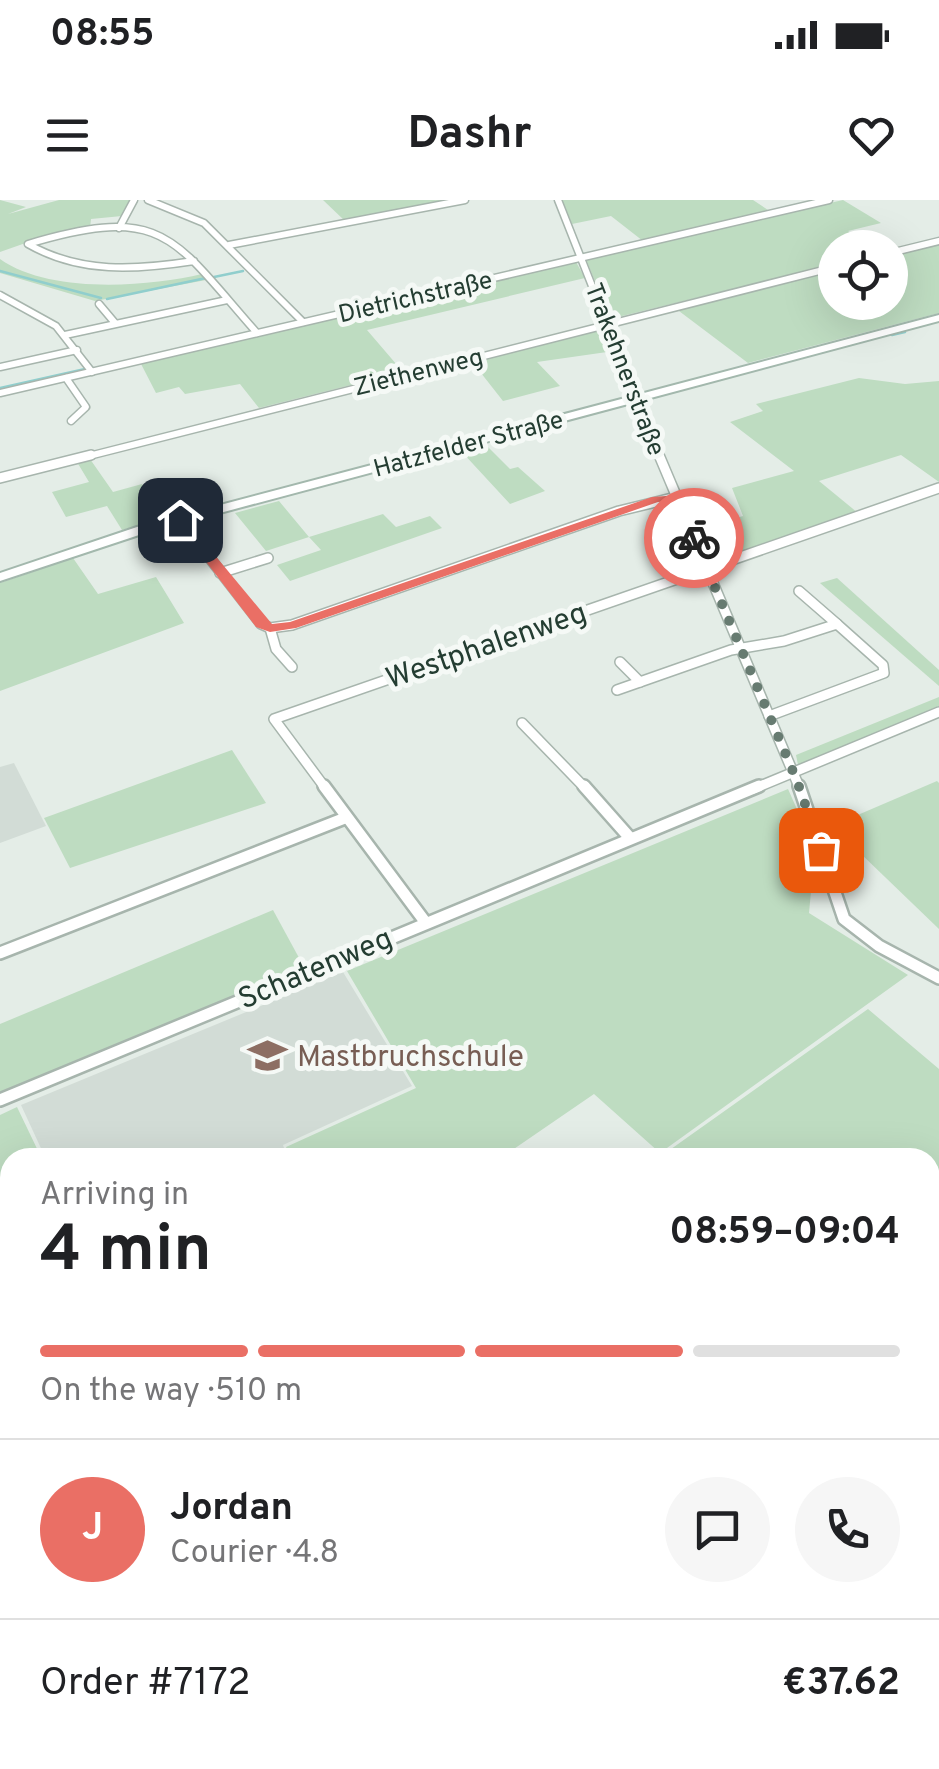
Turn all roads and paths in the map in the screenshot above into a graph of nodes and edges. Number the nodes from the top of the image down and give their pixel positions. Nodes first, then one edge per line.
1 (134, 200) edge
2 (148, 200) edge
3 (465, 200) edge
4 (558, 200) edge
5 (829, 200) edge
6 (120, 228) junction
7 (939, 241) edge
8 (229, 245) junction
9 (908, 249) edge
10 (582, 257) junction
11 (194, 261) junction
12 (818, 270) edge
13 (0, 295) edge
14 (227, 300) junction
15 (99, 304) dead end
16 (939, 318) edge
17 (304, 322) junction
18 (610, 322) junction
19 (115, 323) junction
20 (257, 333) junction
21 (66, 335) junction
22 (76, 350) junction
23 (0, 367) edge
24 (92, 372) junction
25 (66, 378) junction
26 (0, 393) edge
27 (638, 398) junction
28 (71, 421) dead end
29 (0, 476) edge
30 (939, 488) edge
31 (676, 498) junction
32 (180, 520) junction
33 (268, 558) dead end
34 (708, 568) junction
35 (220, 573) junction
36 (0, 577) edge
37 (799, 592) dead end
38 (837, 624) junction
39 (270, 628) junction
40 (740, 648) junction
41 (620, 662) dead end
42 (292, 667) dead end
43 (640, 682) junction
44 (617, 690) dead end
45 (939, 712) edge
46 (769, 716) junction
47 (522, 724) dead end
48 (793, 771) junction
49 (345, 818) junction
50 (630, 838) junction
51 (426, 923) junction
52 (0, 952) edge
53 (939, 978) edge
54 (0, 1100) edge

1 - 6 street
2 - 8 street
3 - 8 street
4 - 10 street, Trakehnerstraße
5 - 10 street, Dietrichstraße
6 - 11 street
6 - 11 street
7 - 9 street
8 - 17 street
10 - 17 street, Dietrichstraße
10 - 18 street, Trakehnerstraße
11 - 14 street
12 - 18 street, Ziethenweg
13 - 21 street
14 - 19 street
14 - 20 street
15 - 19 street
16 - 27 street, Hatzfelder Straße
17 - 20 street, Dietrichstraße
18 - 27 street, Trakehnerstraße
18 - 29 street, Ziethenweg
19 - 21 street
20 - 24 street, Dietrichstraße
21 - 22 street
22 - 23 street
22 - 24 street
24 - 25 street, Dietrichstraße
25 - 26 street, Dietrichstraße
25 - 28 street
27 - 31 street, Trakehnerstraße
27 - 32 street, Hatzfelder Straße
30 - 34 street, Westphalenweg
31 - 34 street, Trakehnerstraße
31 - 39 street
32 - 35 street
32 - 36 street, Hatzfelder Straße
33 - 35 street
34 - 40 street, Trakehnerstraße
34 - 49 street, Westphalenweg
35 - 39 street
37 - 38 street
38 - 40 street
38 - 46 street
39 - 42 street
40 - 43 street
40 - 46 street, Trakehnerstraße
41 - 43 street
43 - 44 street
45 - 48 street, Schatenweg
46 - 48 street, Trakehnerstraße
47 - 50 street
48 - 50 street, Schatenweg
48 - 53 street, Trakehnerstraße
49 - 51 street, Westphalenweg
49 - 52 street
50 - 51 street, Schatenweg
51 - 54 street, Schatenweg

